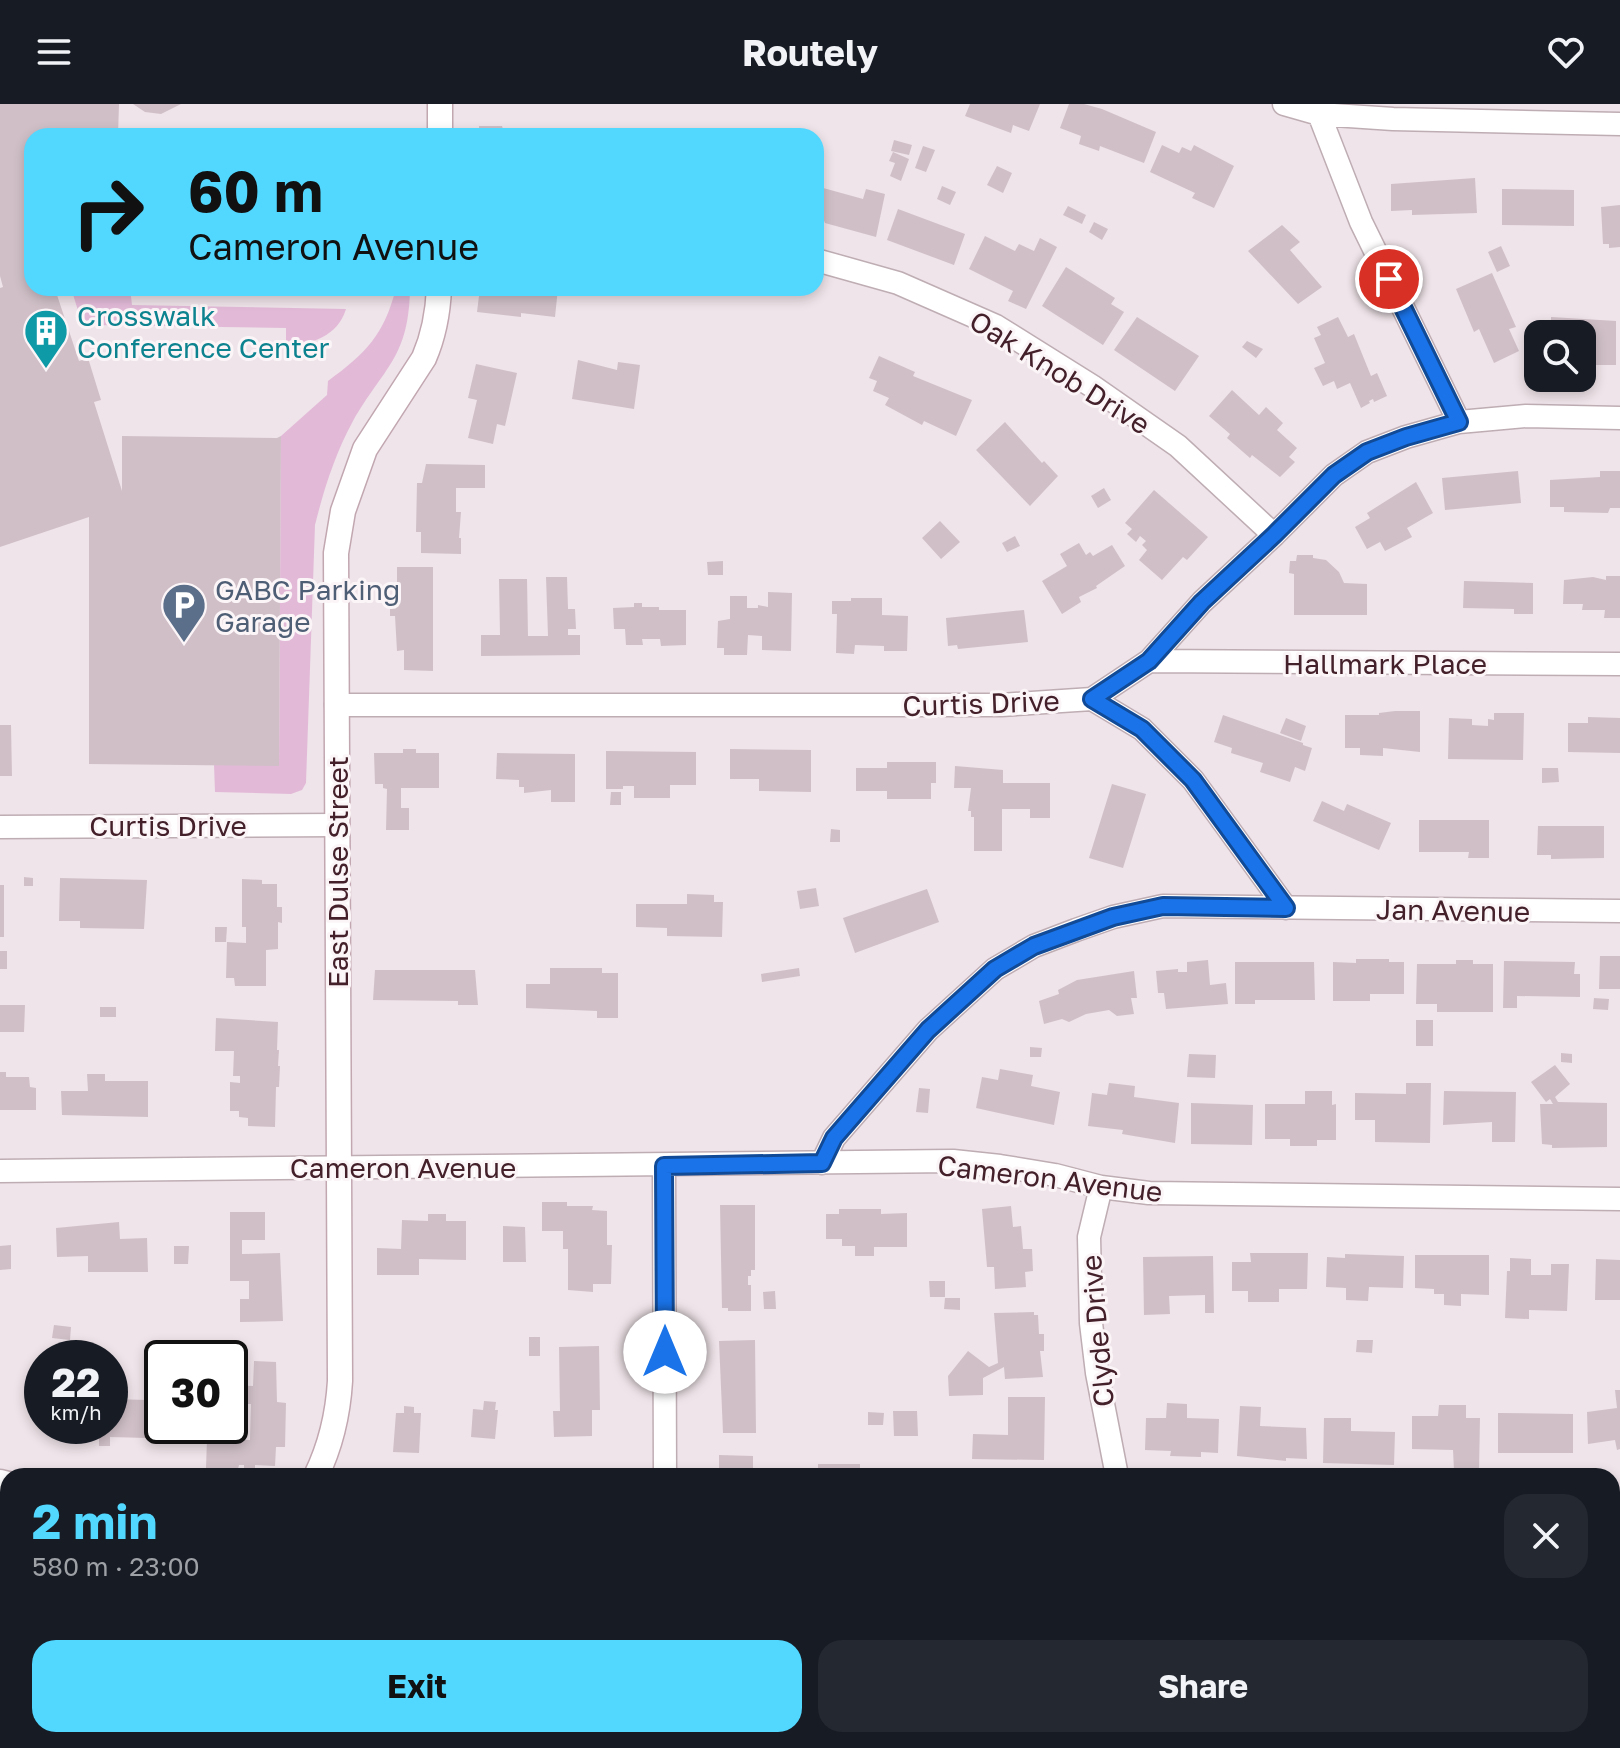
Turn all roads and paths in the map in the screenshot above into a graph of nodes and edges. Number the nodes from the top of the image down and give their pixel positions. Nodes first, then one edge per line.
1 (440, 104) edge
2 (1284, 104) edge
3 (1318, 109) edge
4 (1620, 124) edge
5 (440, 128) edge
6 (824, 262) edge
7 (438, 296) edge
8 (1620, 418) edge
9 (1459, 422) junction
10 (1274, 535) junction
11 (1149, 661) junction
12 (1620, 664) edge
13 (1092, 699) junction
14 (336, 705) junction
15 (337, 825) junction
16 (0, 827) edge
17 (1286, 908) junction
18 (1620, 911) edge
19 (822, 1163) junction
20 (664, 1166) junction
21 (338, 1167) junction
22 (0, 1171) edge
23 (1101, 1187) junction
24 (1620, 1199) edge
25 (320, 1468) edge
26 (665, 1468) edge
27 (1115, 1468) edge

1 - 5 street
2 - 3 street
3 - 4 street
3 - 9 street
6 - 10 street, Oak Knob Drive
7 - 14 street, East Dulse Street
8 - 9 street, Curtis Drive
9 - 10 street, Curtis Drive
10 - 11 street, Curtis Drive
11 - 12 street, Hallmark Place
11 - 13 street, Curtis Drive
13 - 14 street, Curtis Drive
13 - 17 street
14 - 15 street, East Dulse Street
15 - 16 street, Curtis Drive
15 - 21 street, East Dulse Street
17 - 18 street, Jan Avenue
17 - 19 street, Jan Avenue
19 - 20 street, Cameron Avenue
19 - 23 street, Cameron Avenue
20 - 21 street, Cameron Avenue
20 - 26 street
21 - 22 street, Cameron Avenue
21 - 25 street, East Dulse Street
23 - 24 street, Cameron Avenue
23 - 27 street, Clyde Drive

